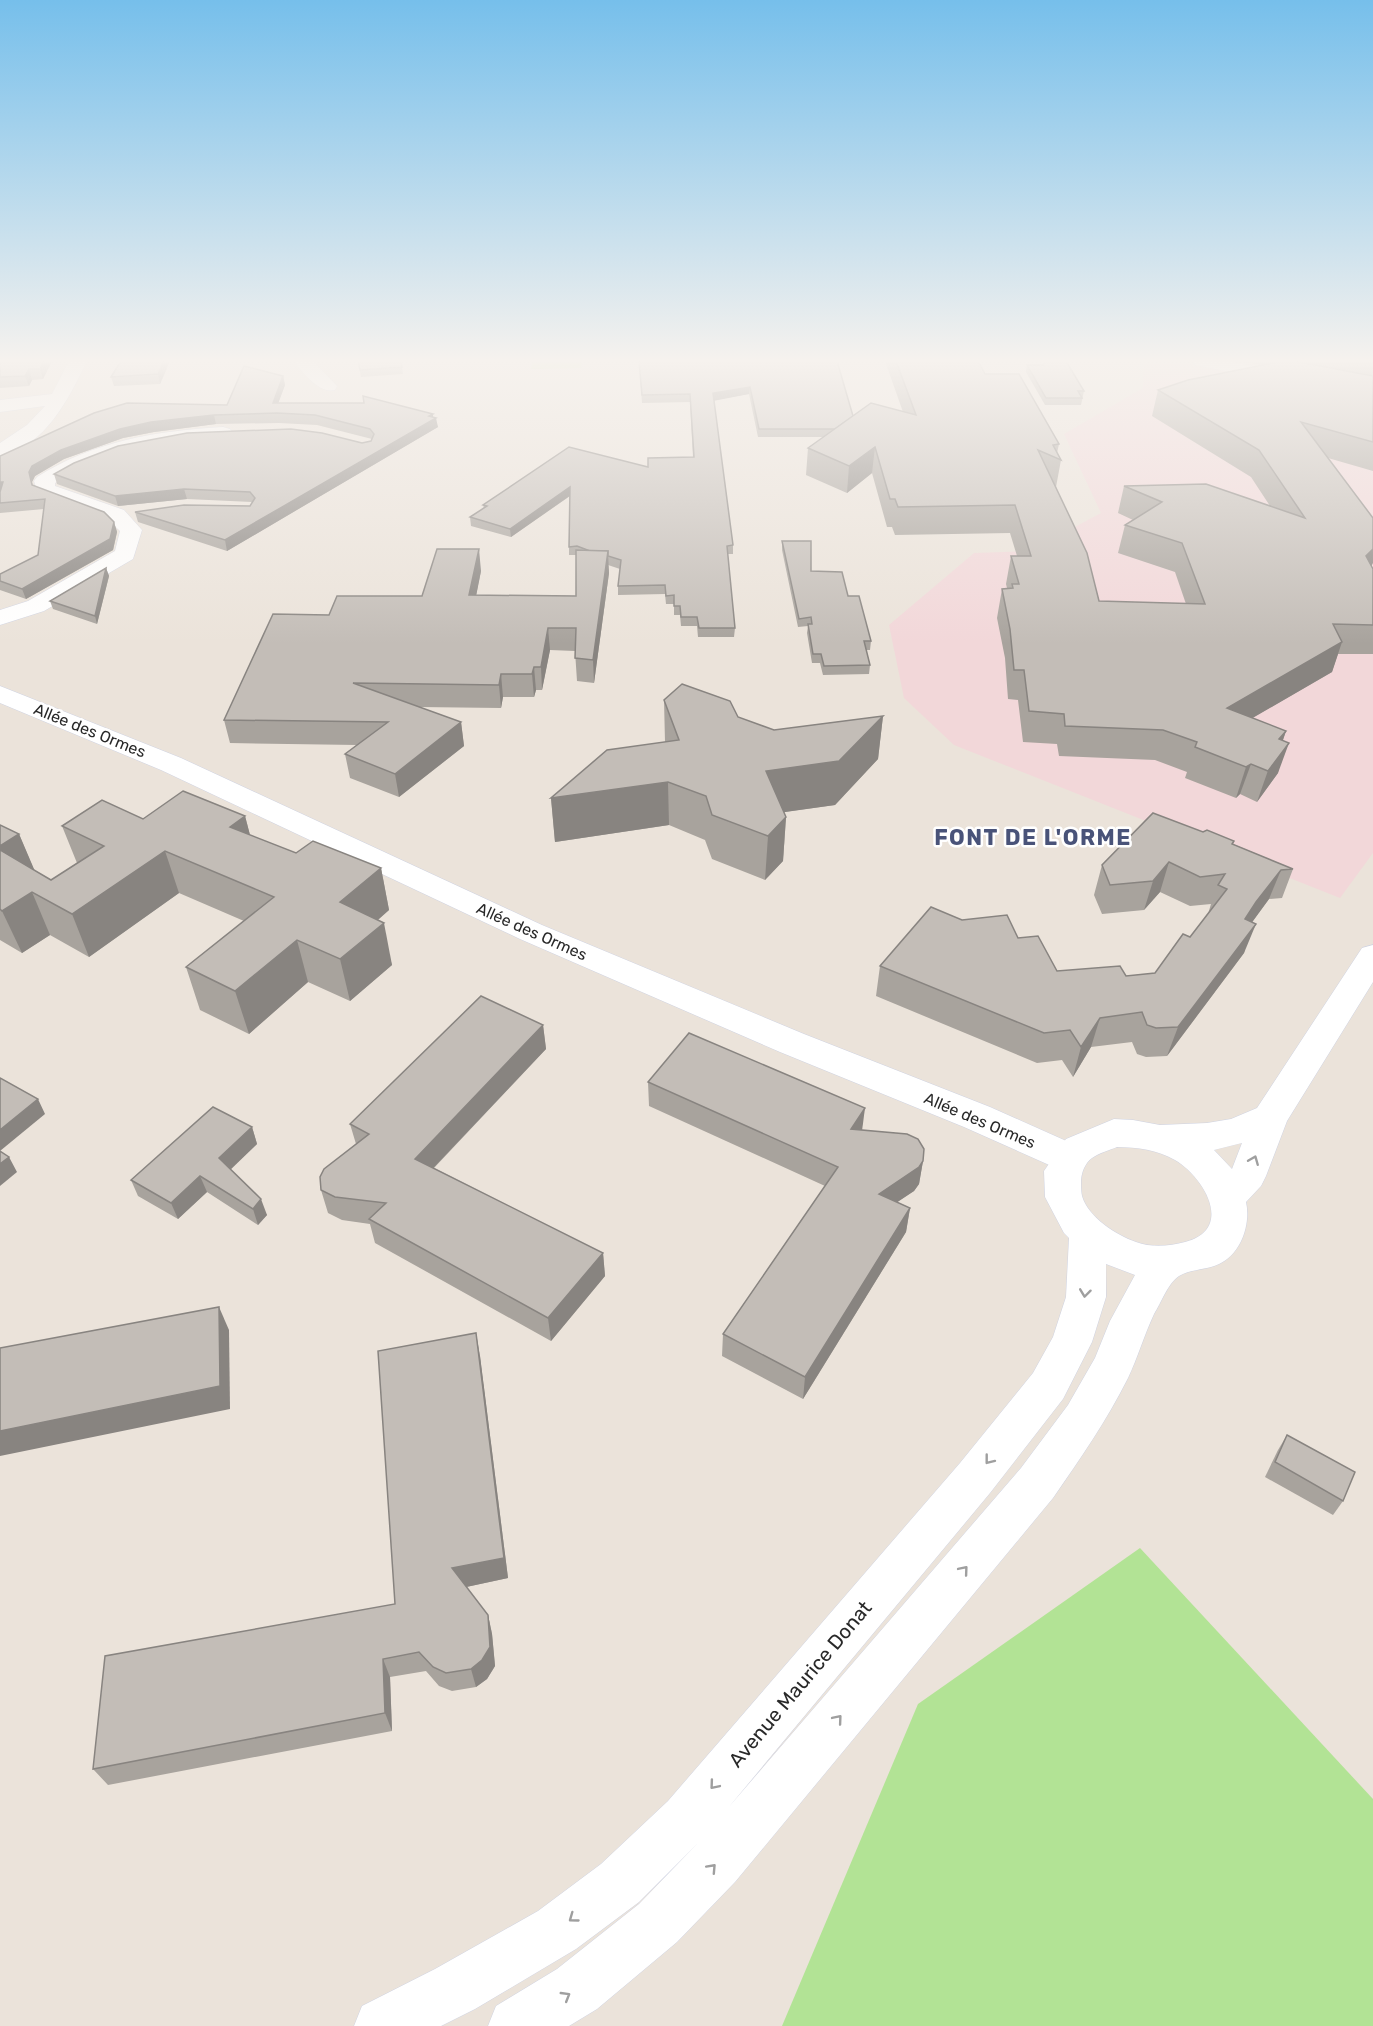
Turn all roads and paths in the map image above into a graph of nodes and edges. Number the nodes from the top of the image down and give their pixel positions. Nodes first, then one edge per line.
1 (91, 456) edge
2 (140, 513) edge
3 (116, 515) junction
4 (0, 618) edge
5 (0, 694) edge
6 (1373, 956) edge
7 (1270, 1118) junction
8 (1156, 1137) junction
9 (1069, 1158) junction
10 (1228, 1197) junction
11 (1088, 1235) junction
12 (1166, 1264) junction
13 (382, 2026) edge
14 (516, 2026) edge

1 - 3 street
2 - 3 street
3 - 4 street
5 - 9 street, Allée des Ormes
6 - 7 street
7 - 8 street
10 -> 7 street
8 - 9 street
8 - 10 street
9 - 11 street
10 - 12 street
11 - 12 street
11 -> 13 street, Avenue Maurice Donat
14 -> 12 street

